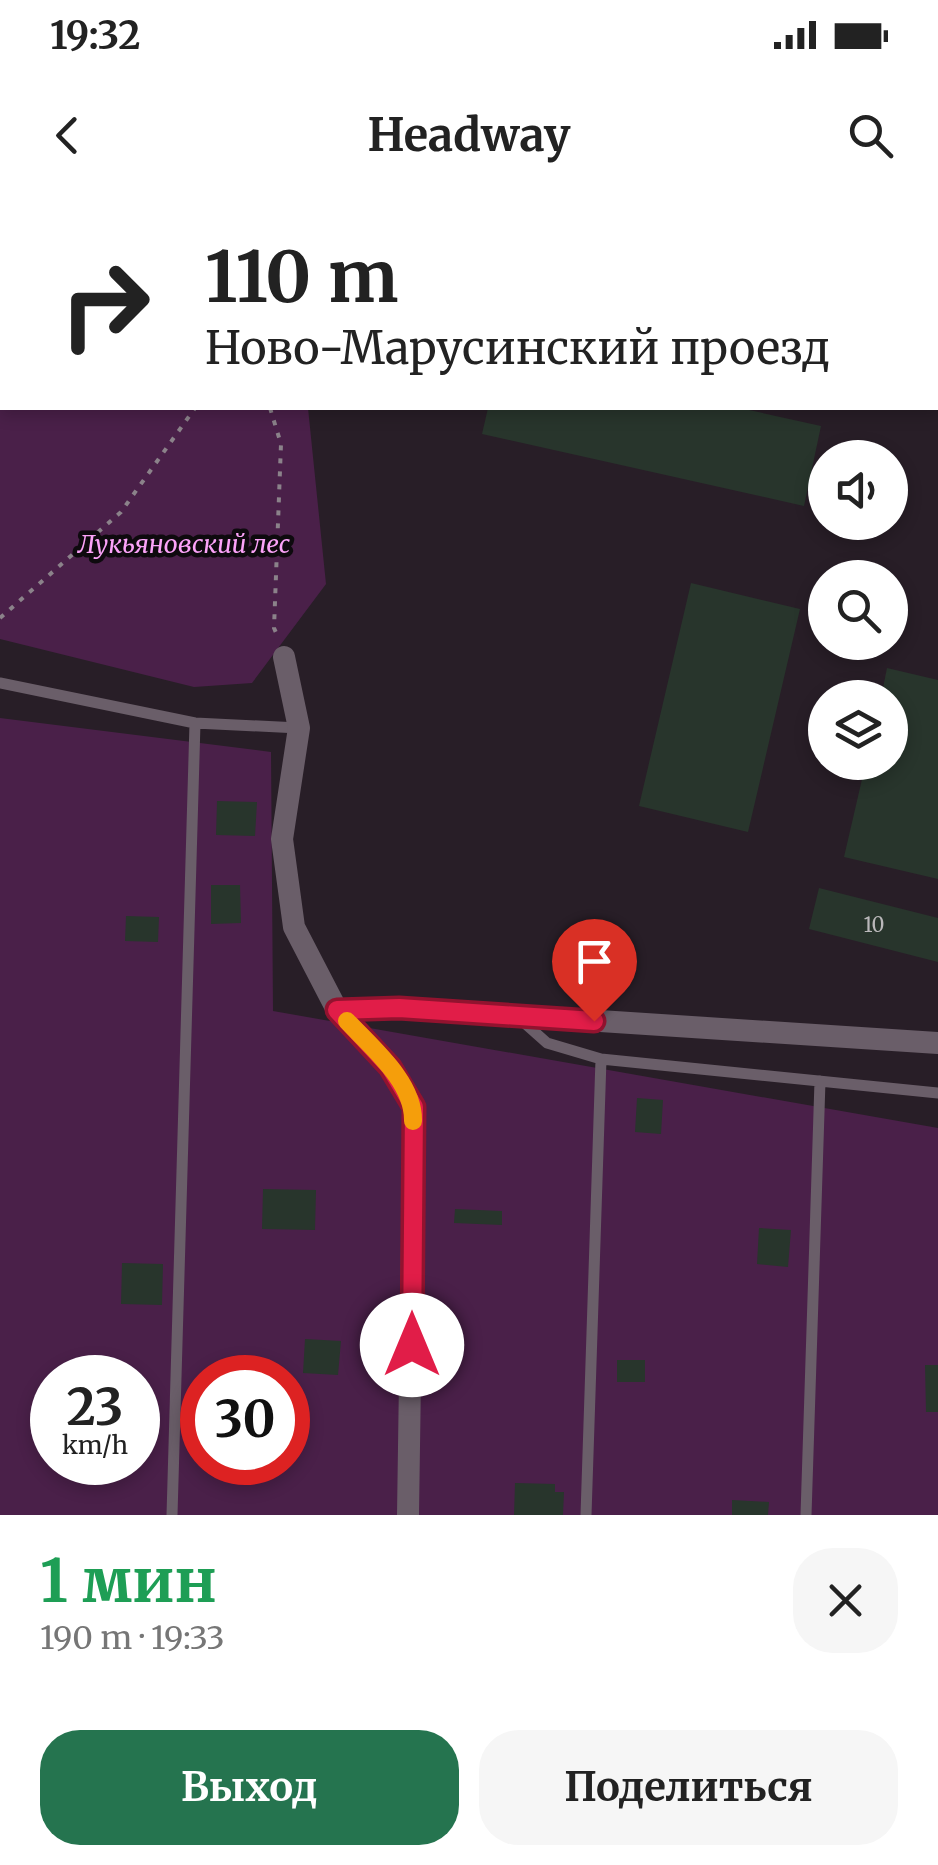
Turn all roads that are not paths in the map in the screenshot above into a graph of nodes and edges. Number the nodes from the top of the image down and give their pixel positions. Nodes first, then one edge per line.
1 (284, 657) road end
2 (0, 683) edge
3 (195, 723) junction
4 (299, 728) junction
5 (337, 1010) junction
6 (518, 1016) junction
7 (938, 1043) edge
8 (601, 1059) junction
9 (820, 1082) junction
10 (938, 1093) edge
11 (172, 1515) edge
12 (408, 1515) edge
13 (586, 1515) edge
14 (806, 1515) edge

1 - 4 street
2 - 3 lane
3 - 4 lane
3 - 11 lane
4 - 5 street
5 - 6 street
5 - 12 street
6 - 7 street
6 - 8 lane
8 - 9 lane
8 - 13 lane
9 - 10 lane
9 - 14 lane

